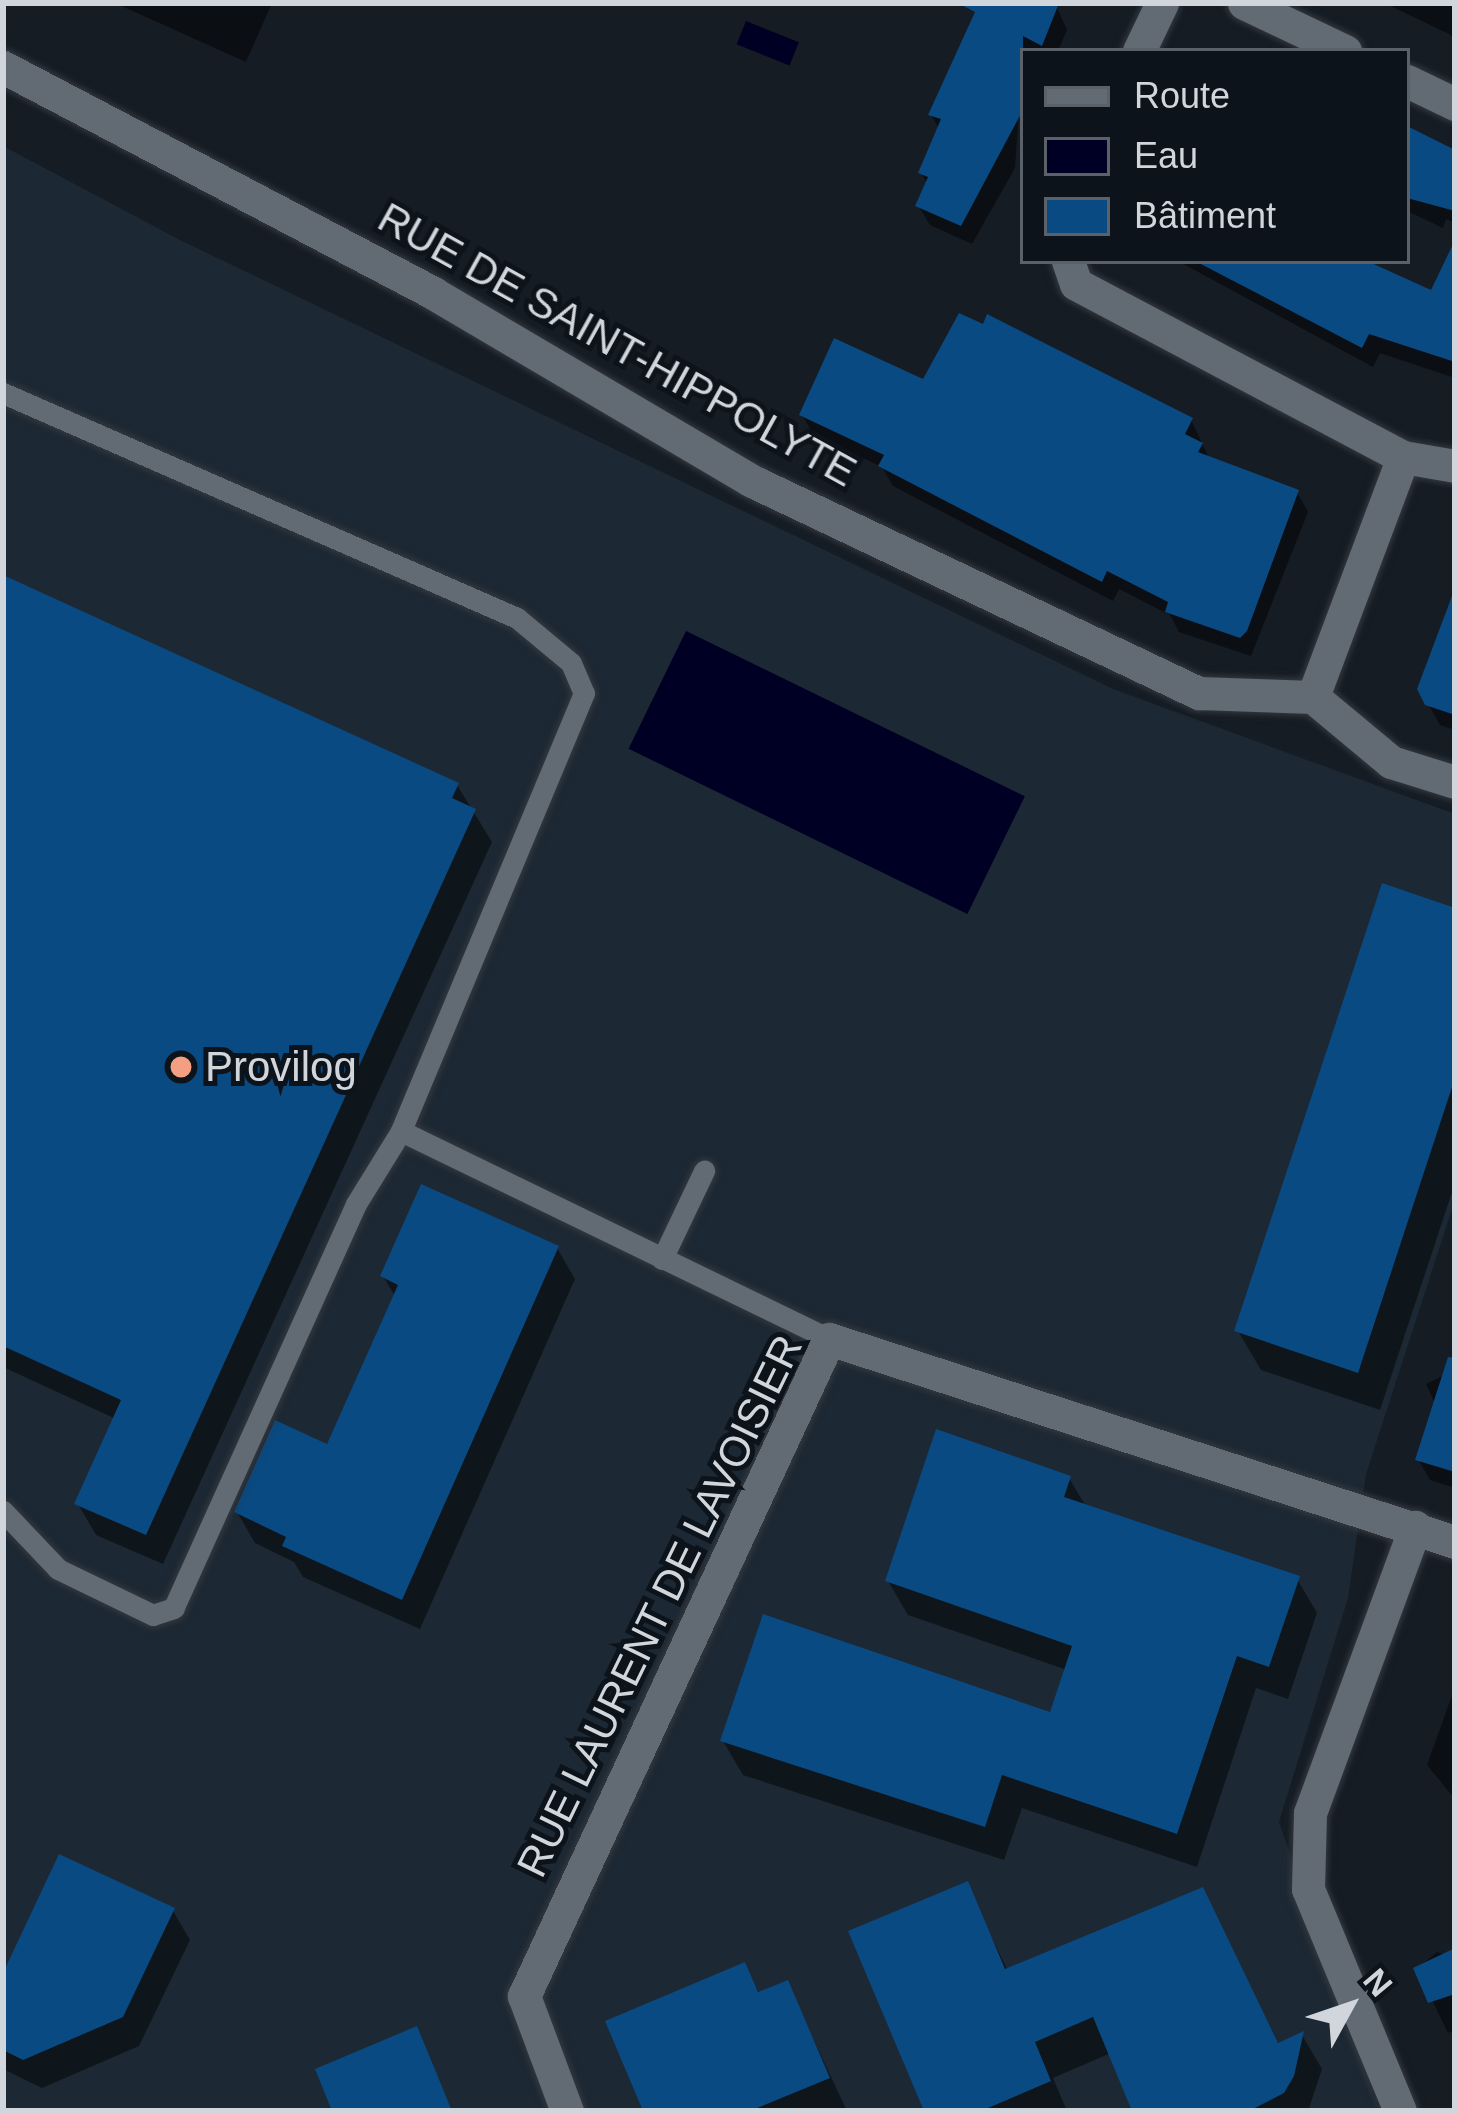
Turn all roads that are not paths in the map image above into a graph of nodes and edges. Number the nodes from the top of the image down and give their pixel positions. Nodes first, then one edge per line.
1 (1162, 3) edge
2 (1244, 3) edge
3 (1140, 48) edge
4 (1339, 48) edge
5 (3, 67) edge
6 (1410, 82) edge
7 (1455, 104) edge
8 (1069, 264) edge
9 (3, 393) edge
10 (1403, 457) junction
11 (1455, 466) edge
12 (1313, 697) junction
13 (1455, 782) edge
14 (400, 1132) junction
15 (704, 1171) dead end
16 (662, 1258) junction
17 (829, 1339) junction
18 (3, 1510) edge
19 (1415, 1527) junction
20 (1455, 1543) edge
21 (567, 2111) edge
22 (1400, 2111) edge

1 - 3 street
2 - 4 street
5 - 12 street, RUE DE SAINT-HIPPOLYTE
6 - 7 street
8 - 10 street
9 - 14 lane
10 - 11 street
10 - 12 street
12 - 13 street
14 - 16 lane
14 - 18 lane
15 - 16 lane
16 - 17 lane
17 - 19 street, RUE LAURENT DE LAVOISIER
17 - 21 street, RUE LAURENT DE LAVOISIER
19 - 20 street, RUE LAURENT DE LAVOISIER
19 - 22 street

